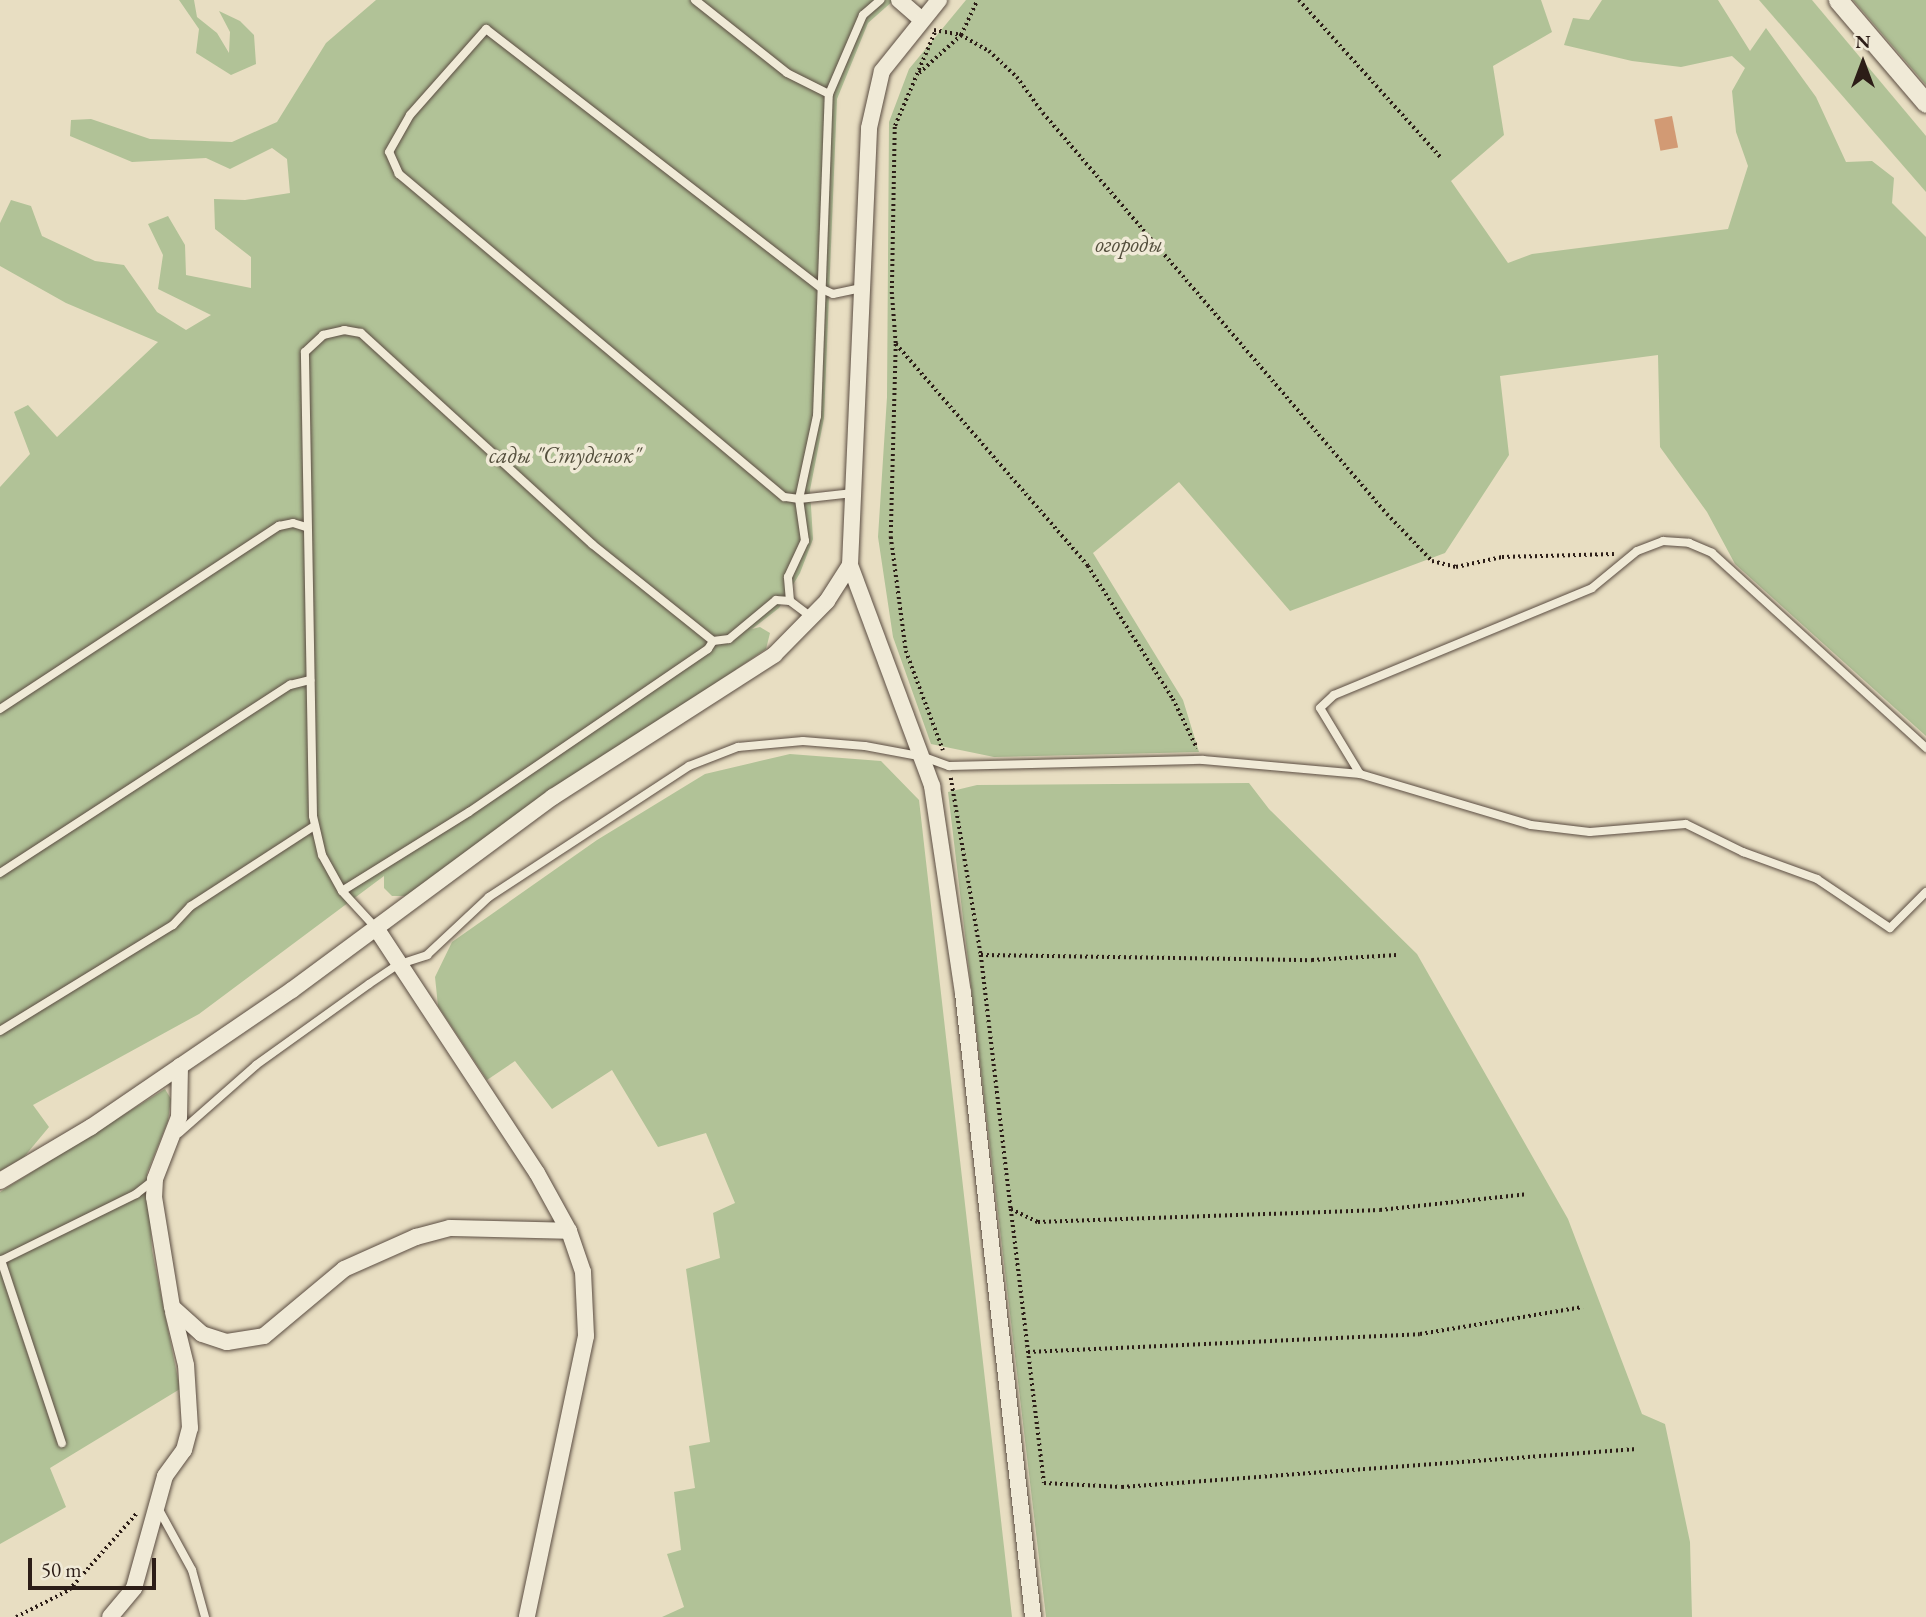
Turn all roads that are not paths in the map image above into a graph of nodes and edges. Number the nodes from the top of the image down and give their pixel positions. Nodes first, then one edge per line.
1 (695, 0) edge
2 (880, 0) edge
3 (899, 0) edge
4 (939, 0) edge
5 (1838, 0) edge
6 (922, 20) junction
7 (829, 94) junction
8 (1926, 103) edge
9 (861, 288) junction
10 (822, 289) junction
11 (856, 493) junction
12 (799, 499) junction
13 (306, 527) junction
14 (850, 565) junction
15 (790, 601) junction
16 (811, 617) junction
17 (713, 641) junction
18 (310, 680) junction
19 (0, 709) edge
20 (1926, 748) edge
21 (924, 757) junction
22 (1360, 775) junction
23 (314, 826) junction
24 (0, 873) edge
25 (342, 891) junction
26 (1926, 892) edge
27 (376, 928) junction
28 (397, 965) junction
29 (0, 1031) edge
30 (180, 1066) junction
31 (168, 1147) junction
32 (155, 1179) junction
33 (0, 1181) edge
34 (569, 1231) junction
35 (0, 1261) edge
36 (172, 1307) junction
37 (62, 1443) dead end
38 (156, 1505) junction
39 (110, 1617) edge
40 (205, 1617) edge
41 (527, 1617) edge
42 (1033, 1617) edge

1 - 7 lane
2 - 7 lane
3 - 6 street
4 - 6 street
5 - 8 street
6 - 9 street
7 - 10 lane
9 - 10 lane
9 - 11 street
10 - 12 lane
10 - 12 lane
11 - 12 lane
11 - 14 street
12 - 15 lane
13 - 17 lane
13 - 18 lane
13 - 19 lane
14 - 16 street
14 - 21 street
15 - 16 lane
15 - 17 lane
16 - 27 street
17 - 25 lane
18 - 23 lane
18 - 24 lane
20 - 22 lane
21 - 22 lane
21 - 28 lane
21 - 42 street
22 - 26 lane
23 - 25 lane
23 - 29 lane
25 - 27 lane
27 - 28 street
27 - 30 street
28 - 31 lane
28 - 34 street
30 - 31 street
30 - 33 street
31 - 32 street
32 - 35 lane
32 - 36 street
34 - 36 street
34 - 41 street
35 - 37 lane
36 - 38 street
38 - 39 street
38 - 40 lane

